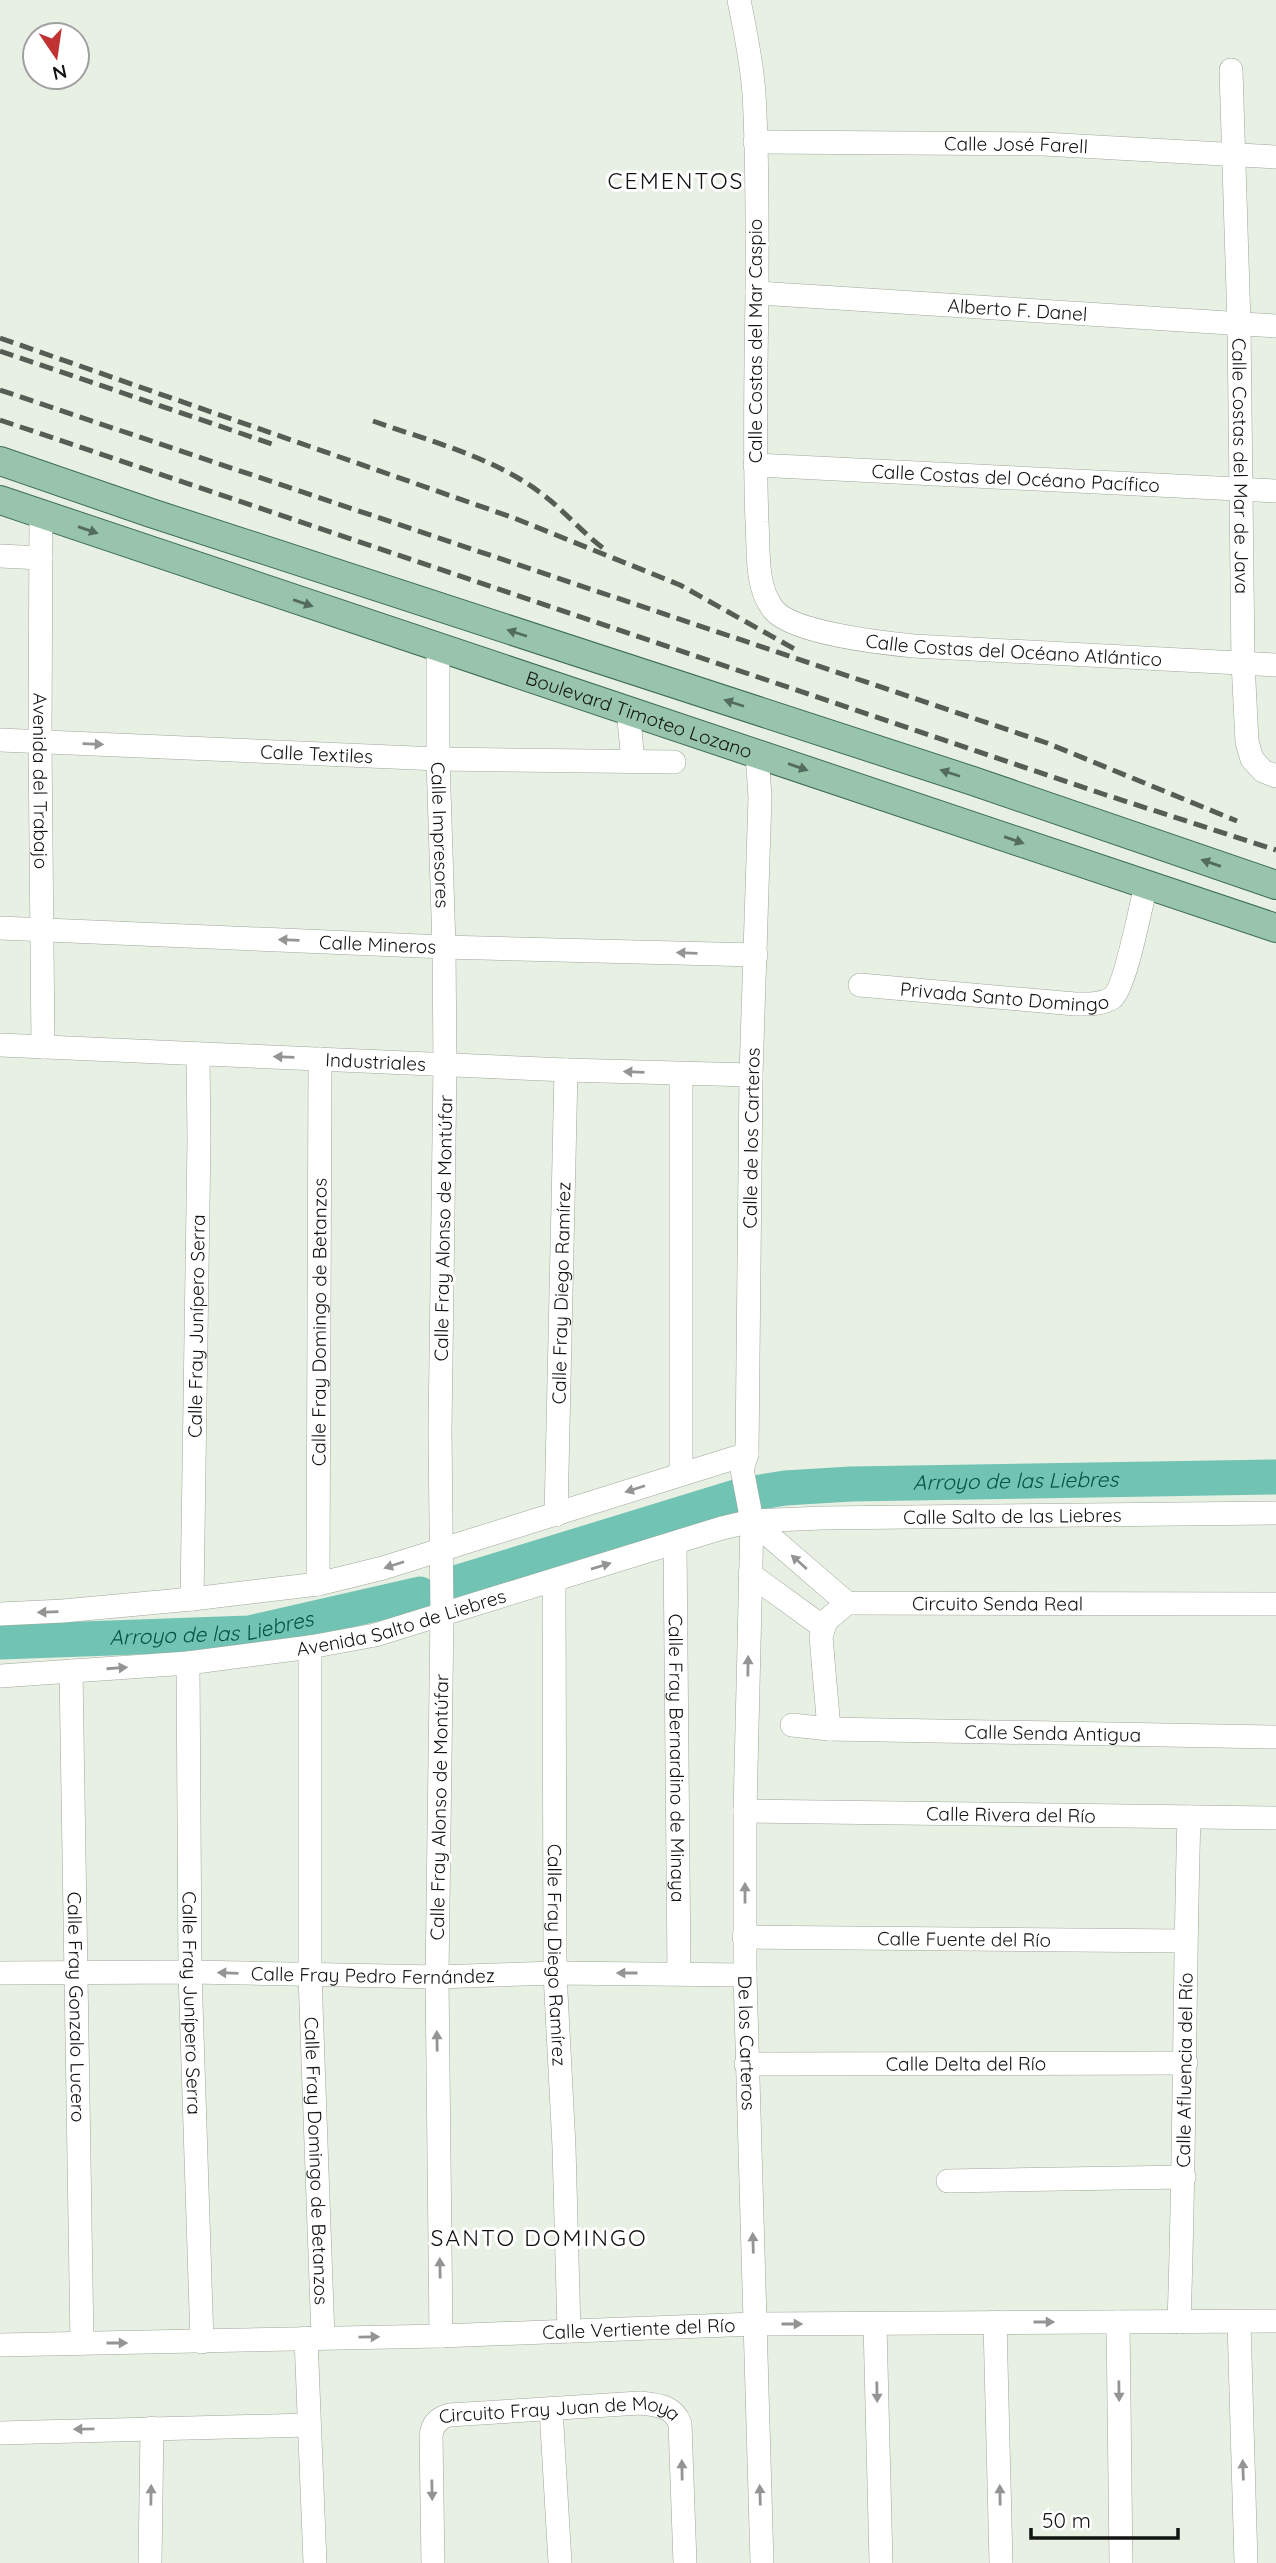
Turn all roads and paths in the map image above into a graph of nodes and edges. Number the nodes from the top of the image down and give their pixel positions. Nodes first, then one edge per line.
1 (738, 0) edge
2 (1231, 70) dead end
3 (755, 142) junction
4 (1233, 155) junction
5 (1276, 157) edge
6 (757, 293) junction
7 (1239, 324) junction
8 (1276, 326) edge
9 (0, 461) edge
10 (755, 465) junction
11 (1241, 489) junction
12 (1276, 491) edge
13 (0, 500) edge
14 (41, 515) junction
15 (0, 555) edge
16 (41, 558) junction
17 (766, 598) joint
18 (438, 648) junction
19 (1243, 662) junction
20 (1276, 665) edge
21 (628, 710) junction
22 (0, 740) edge
23 (40, 742) junction
24 (757, 753) junction
25 (438, 759) junction
26 (633, 761) junction
27 (674, 762) dead end
28 (1269, 773) edge
29 (1146, 885) junction
30 (1276, 885) edge
31 (0, 928) edge
32 (1276, 928) edge
33 (43, 930) junction
34 (444, 947) junction
35 (756, 955) junction
36 (860, 985) dead end
37 (0, 1045) edge
38 (43, 1047) junction
39 (198, 1054) junction
40 (320, 1059) junction
41 (445, 1065) junction
42 (566, 1070) junction
43 (681, 1074) junction
44 (751, 1075) junction
45 (744, 1462) junction
46 (681, 1473) junction
47 (1276, 1513) edge
48 (751, 1514) junction
49 (556, 1515) junction
50 (675, 1544) junction
51 (440, 1554) junction
52 (750, 1574) junction
53 (554, 1581) junction
54 (318, 1584) junction
55 (192, 1599) junction
56 (847, 1603) junction
57 (1276, 1604) edge
58 (442, 1608) junction
59 (0, 1614) edge
60 (823, 1626) junction
61 (310, 1647) junction
62 (188, 1663) junction
63 (71, 1671) junction
64 (0, 1676) edge
65 (792, 1725) dead end
66 (830, 1729) junction
67 (1276, 1737) edge
68 (745, 1811) junction
69 (1189, 1817) junction
70 (1276, 1818) edge
71 (744, 1937) junction
72 (1185, 1941) junction
73 (190, 1972) junction
74 (0, 1973) edge
75 (555, 1973) junction
76 (679, 1973) junction
77 (74, 1974) junction
78 (745, 1975) junction
79 (310, 1976) junction
80 (437, 1977) junction
81 (1186, 2063) junction
82 (746, 2064) junction
83 (1184, 2177) junction
84 (948, 2181) dead end
85 (1276, 2321) edge
86 (995, 2322) junction
87 (1118, 2322) junction
88 (1179, 2322) junction
89 (1239, 2322) junction
90 (755, 2324) junction
91 (875, 2324) junction
92 (569, 2331) junction
93 (441, 2336) junction
94 (314, 2338) junction
95 (202, 2342) junction
96 (82, 2343) junction
97 (0, 2345) edge
98 (551, 2409) junction
99 (308, 2425) junction
100 (152, 2428) junction
101 (0, 2433) edge
102 (150, 2563) edge
103 (315, 2563) edge
104 (433, 2563) edge
105 (560, 2563) edge
106 (685, 2563) edge
107 (762, 2563) edge
108 (881, 2563) edge
109 (1001, 2563) edge
110 (1121, 2563) edge
111 (1246, 2563) edge

1 - 3 street, Calle Costas del Mar Caspio
2 - 4 street, Calle Costas del Mar de Java
3 - 4 street, Calle José Farell
3 - 6 street, Calle Costas del Mar Caspio
4 - 5 street, Calle José Farell
4 - 7 street, Calle Costas del Mar de Java
6 - 7 street, Alberto F. Danel
6 - 10 street, Calle Costas del Mar Caspio
7 - 8 street, Alberto F. Danel
7 - 11 street, Calle Costas del Mar de Java
30 -> 9 main road, Boulevard Timoteo Lozano
10 - 11 street, Calle Costas del Océano Pacífico
10 - 17 street, Calle Costas del Mar Caspio
11 - 12 street, Calle Costas del Océano Pacífico
11 - 19 street, Calle Costas del Mar de Java
13 - 14 main road, Boulevard Timoteo Lozano
14 - 16 street, Avenida del Trabajo
14 -> 18 main road, Boulevard Timoteo Lozano
15 - 16 street
16 - 23 street, Avenida del Trabajo
17 - 19 street, Calle Costas del Océano Atlántico
18 - 21 main road, Boulevard Timoteo Lozano
18 - 25 street, Calle Impresores
19 - 20 street, Calle Costas del Océano Atlántico
19 - 28 street, Calle Costas del Mar de Java
21 - 24 main road, Boulevard Timoteo Lozano
21 - 26 street
22 - 23 street, Calle Textiles
23 -> 25 street, Calle Textiles
23 - 33 street, Avenida del Trabajo
24 -> 29 main road, Boulevard Timoteo Lozano
24 - 35 street, Calle de los Carteros
25 - 26 street, Calle Textiles
25 - 34 street, Calle Impresores
26 - 27 street, Calle Textiles
29 - 32 main road, Boulevard Timoteo Lozano
29 - 36 street, Privada Santo Domingo
31 - 33 street, Calle Mineros
34 -> 33 street, Calle Mineros
33 - 38 street, Avenida del Trabajo
35 -> 34 street, Calle Mineros
34 - 41 street, Calle Impresores
35 - 44 street, Calle de los Carteros
37 - 38 street, Industriales
38 - 39 street, Industriales
40 -> 39 street, Industriales
39 - 55 street, Calle Fray Junípero Serra
40 - 41 street, Industriales
40 - 54 street, Calle Fray Domingo de Betanzos
41 - 42 street, Industriales
41 - 51 street, Calle Fray Alonso de Montúfar
43 -> 42 street, Industriales
42 - 49 street, Calle Fray Diego Ramírez
43 - 44 street, Industriales
43 - 46 street
44 - 45 street, Calle de los Carteros
45 - 46 street
45 - 48 street, Calle de los Carteros
46 -> 49 street
47 - 48 street, Calle Salto de las Liebres
48 - 50 street, Avenida Salto de Liebres
48 - 52 street, De los Carteros
56 -> 48 street
49 - 51 street
53 -> 50 street, Avenida Salto de Liebres
50 - 76 street, Calle Fray Bernardino de Minaya
51 -> 54 street
51 - 58 street, Calle Fray Alonso de Montúfar
52 - 60 street
68 -> 52 street, De los Carteros
53 - 58 street, Avenida Salto de Liebres
53 - 75 street, Calle Fray Diego Ramírez
54 - 55 street
55 -> 59 street
56 - 57 street, Circuito Senda Real
56 - 60 street
58 - 61 street, Avenida Salto de Liebres
58 - 80 street, Calle Fray Alonso de Montúfar
60 - 66 street
61 - 62 street, Avenida Salto de Liebres
61 - 79 street, Calle Fray Domingo de Betanzos
63 -> 62 street, Avenida Salto de Liebres
62 - 73 street, Calle Fray Junípero Serra
63 - 64 street, Avenida Salto de Liebres
63 - 77 street, Calle Fray Gonzalo Lucero
65 - 66 street, Calle Senda Antigua
66 - 67 street, Calle Senda Antigua
68 - 69 street, Calle Rivera del Río
71 -> 68 street, De los Carteros
69 - 70 street, Calle Rivera del Río
69 - 72 street, Calle Afluencia del Río
71 - 72 street, Calle Fuente del Río
71 - 78 street, De los Carteros
72 - 81 street, Calle Afluencia del Río
73 - 77 street, Calle Fray Pedro Fernández
79 -> 73 street, Calle Fray Pedro Fernández
73 - 95 street, Calle Fray Junípero Serra
74 - 77 street, Calle Fray Pedro Fernández
76 -> 75 street, Calle Fray Pedro Fernández
75 - 80 street, Calle Fray Pedro Fernández
75 - 92 street, Calle Fray Diego Ramírez
76 - 78 street, Calle Fray Pedro Fernández
77 - 96 street, Calle Fray Gonzalo Lucero
78 - 82 street, De los Carteros
79 - 80 street, Calle Fray Pedro Fernández
79 - 94 street, Calle Fray Domingo de Betanzos
93 -> 80 street, Calle Fray Alonso de Montúfar
81 - 82 street, Calle Delta del Río
81 - 83 street, Calle Afluencia del Río
90 -> 82 street, De los Carteros
83 - 84 street
83 - 88 street, Calle Afluencia del Río
85 - 89 street, Calle Vertiente del Río
86 -> 87 street, Calle Vertiente del Río
86 - 91 street, Calle Vertiente del Río
109 -> 86 street
87 - 88 street, Calle Vertiente del Río
87 -> 110 street
88 - 89 street, Calle Vertiente del Río
111 -> 89 street
90 -> 91 street, Calle Vertiente del Río
90 - 92 street, Calle Vertiente del Río
107 -> 90 street, De los Carteros
91 -> 108 street
92 - 93 street, Calle Vertiente del Río
94 -> 93 street, Calle Vertiente del Río
94 - 95 street, Calle Vertiente del Río
94 - 99 street, Calle Fray Domingo de Betanzos
96 -> 95 street, Calle Vertiente del Río
96 - 97 street, Calle Vertiente del Río
98 -> 104 street, Circuito Fray Juan de Moya
98 - 105 street
106 -> 98 street, Circuito Fray Juan de Moya
99 - 100 street
99 - 103 street, Calle Fray Domingo de Betanzos
100 -> 101 street
102 -> 100 street

